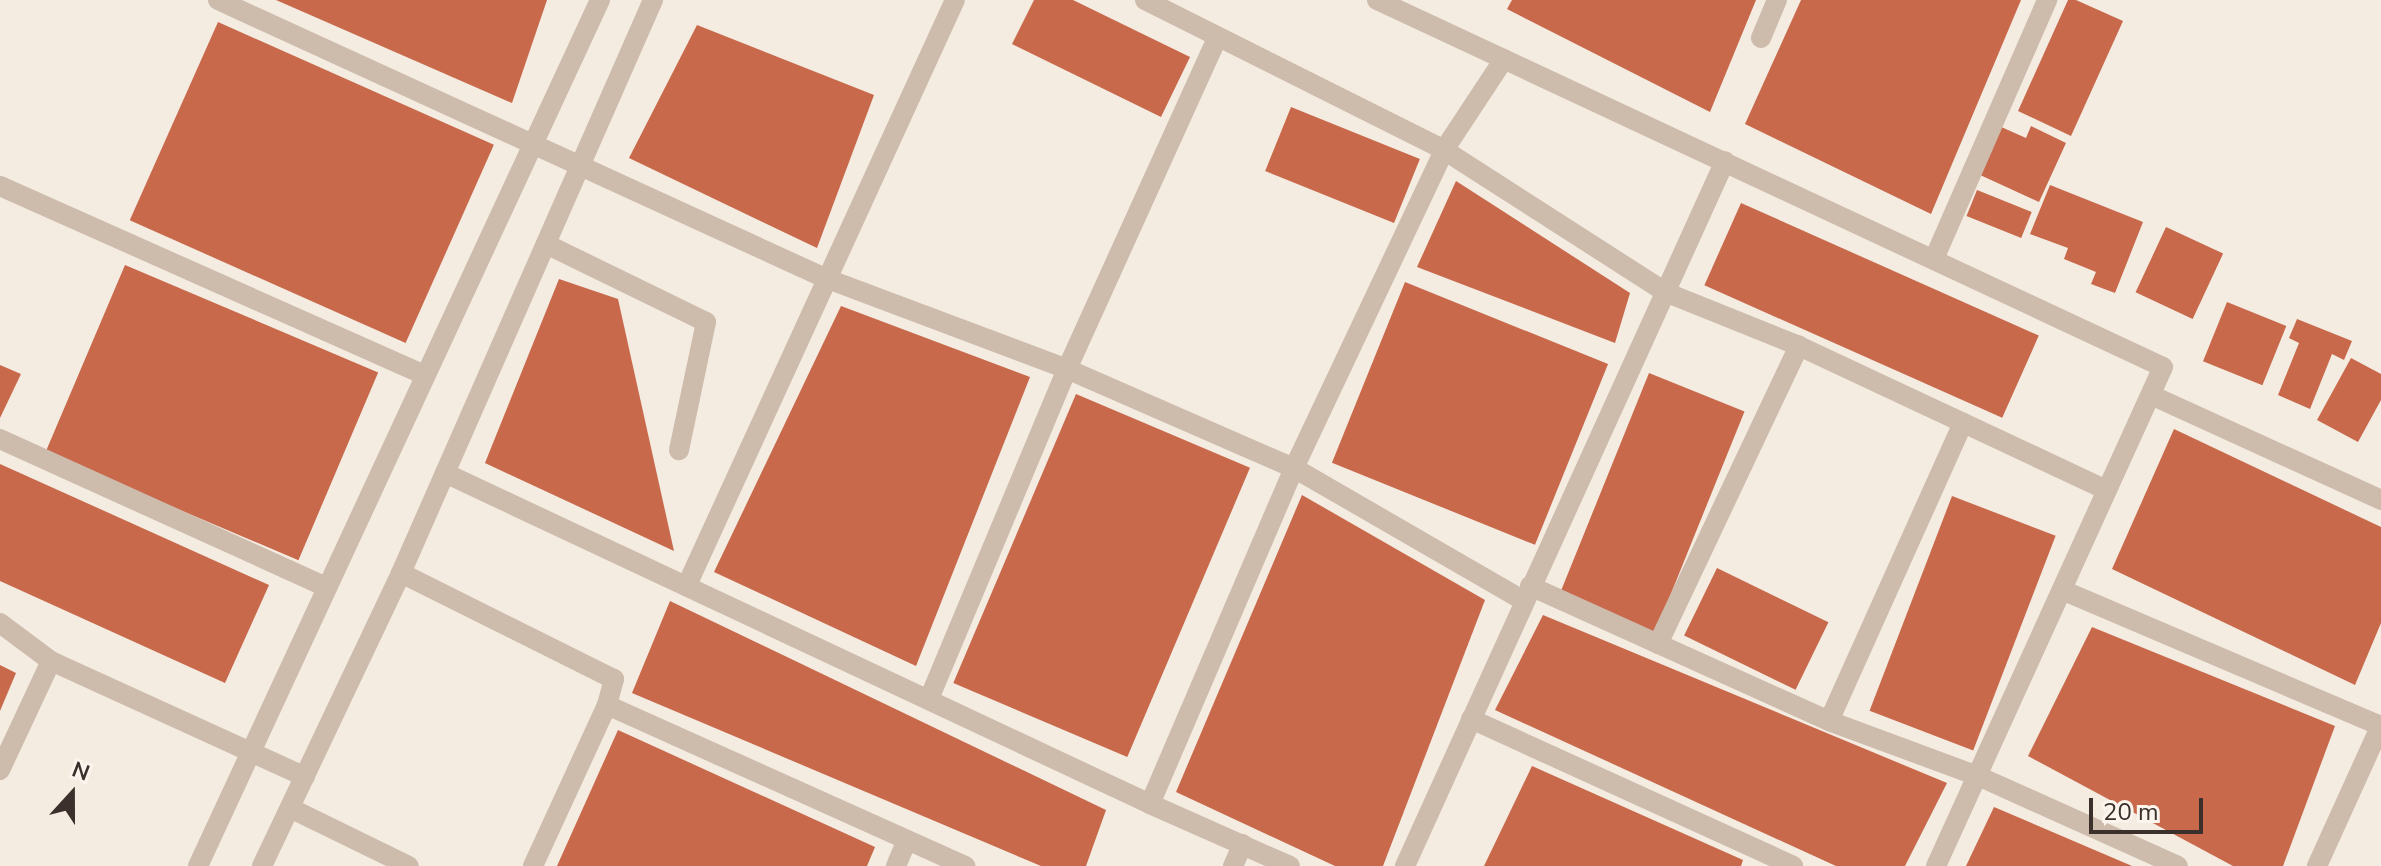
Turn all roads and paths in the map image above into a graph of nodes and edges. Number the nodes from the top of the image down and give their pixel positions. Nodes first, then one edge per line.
1 (218, 0) edge
2 (600, 0) edge
3 (653, 0) edge
4 (955, 0) edge
5 (1145, 0) edge
6 (1377, 0) edge
7 (1777, 0) edge
8 (2047, 0) edge
9 (1217, 38) junction
10 (1761, 38) dead end
11 (1504, 59) junction
12 (533, 143) junction
13 (1444, 150) junction
14 (1725, 161) junction
15 (581, 165) junction
16 (0, 186) edge
17 (546, 244) junction
18 (1934, 259) junction
19 (825, 278) junction
20 (1665, 292) junction
21 (1799, 346) junction
22 (1067, 369) junction
23 (425, 375) junction
24 (2151, 395) junction
25 (1963, 423) junction
26 (0, 439) edge
27 (679, 450) dead end
28 (1294, 468) junction
29 (445, 473) junction
30 (2107, 490) junction
31 (2381, 500) edge
32 (401, 573) junction
33 (687, 585) junction
34 (327, 587) junction
35 (2062, 590) junction
36 (1527, 593) junction
37 (0, 623) edge
38 (1658, 644) junction
39 (51, 661) junction
40 (929, 699) junction
41 (607, 705) junction
42 (1471, 719) junction
43 (1829, 721) junction
44 (2381, 726) edge
45 (251, 752) junction
46 (0, 770) edge
47 (1978, 776) junction
48 (305, 777) junction
49 (1150, 804) junction
50 (290, 808) junction
51 (907, 840) junction
52 (1243, 844) junction
53 (1767, 861) edge
54 (198, 866) edge
55 (262, 866) edge
56 (409, 866) edge
57 (533, 866) edge
58 (896, 866) edge
59 (965, 866) edge
60 (1233, 866) edge
61 (1290, 866) edge
62 (1405, 866) edge
63 (1793, 866) edge
64 (1936, 866) edge
65 (2178, 866) edge
66 (2317, 866) edge

1 - 12 street
2 - 12 street
3 - 15 street
4 - 19 street
5 - 9 street
6 - 11 street
7 - 10 street
8 - 18 street
9 - 13 street
9 - 22 street
11 - 13 street
11 - 14 street
12 - 15 street
12 - 23 street
13 - 20 street
13 - 28 street
14 - 18 street
14 - 20 street
15 - 17 street
15 - 19 street
16 - 23 street
17 - 27 street
17 - 29 street
18 - 24 street
19 - 22 street
19 - 33 street
20 - 21 street
20 - 36 street
21 - 25 street
21 - 38 street
22 - 28 street
22 - 40 street
23 - 34 street
24 - 30 street
24 - 31 street
25 - 30 street
25 - 43 street
26 - 34 street
28 - 36 street
28 - 49 street
29 - 32 street
29 - 33 street
30 - 35 street
32 - 41 street
32 - 48 street
33 - 40 street
34 - 45 street
35 - 44 street
35 - 47 street
36 - 38 street
36 - 42 street
37 - 39 street
38 - 43 street
39 - 45 street
39 - 46 street
40 - 49 street
41 - 51 street
41 - 57 street
42 - 53 street
42 - 62 street
43 - 47 street
44 - 66 street
45 - 48 street
45 - 54 street
47 - 64 street
47 - 65 street
48 - 50 street
49 - 52 street
50 - 55 street
50 - 56 street
51 - 58 street
51 - 59 street
52 - 60 street
52 - 61 street
53 - 63 street

